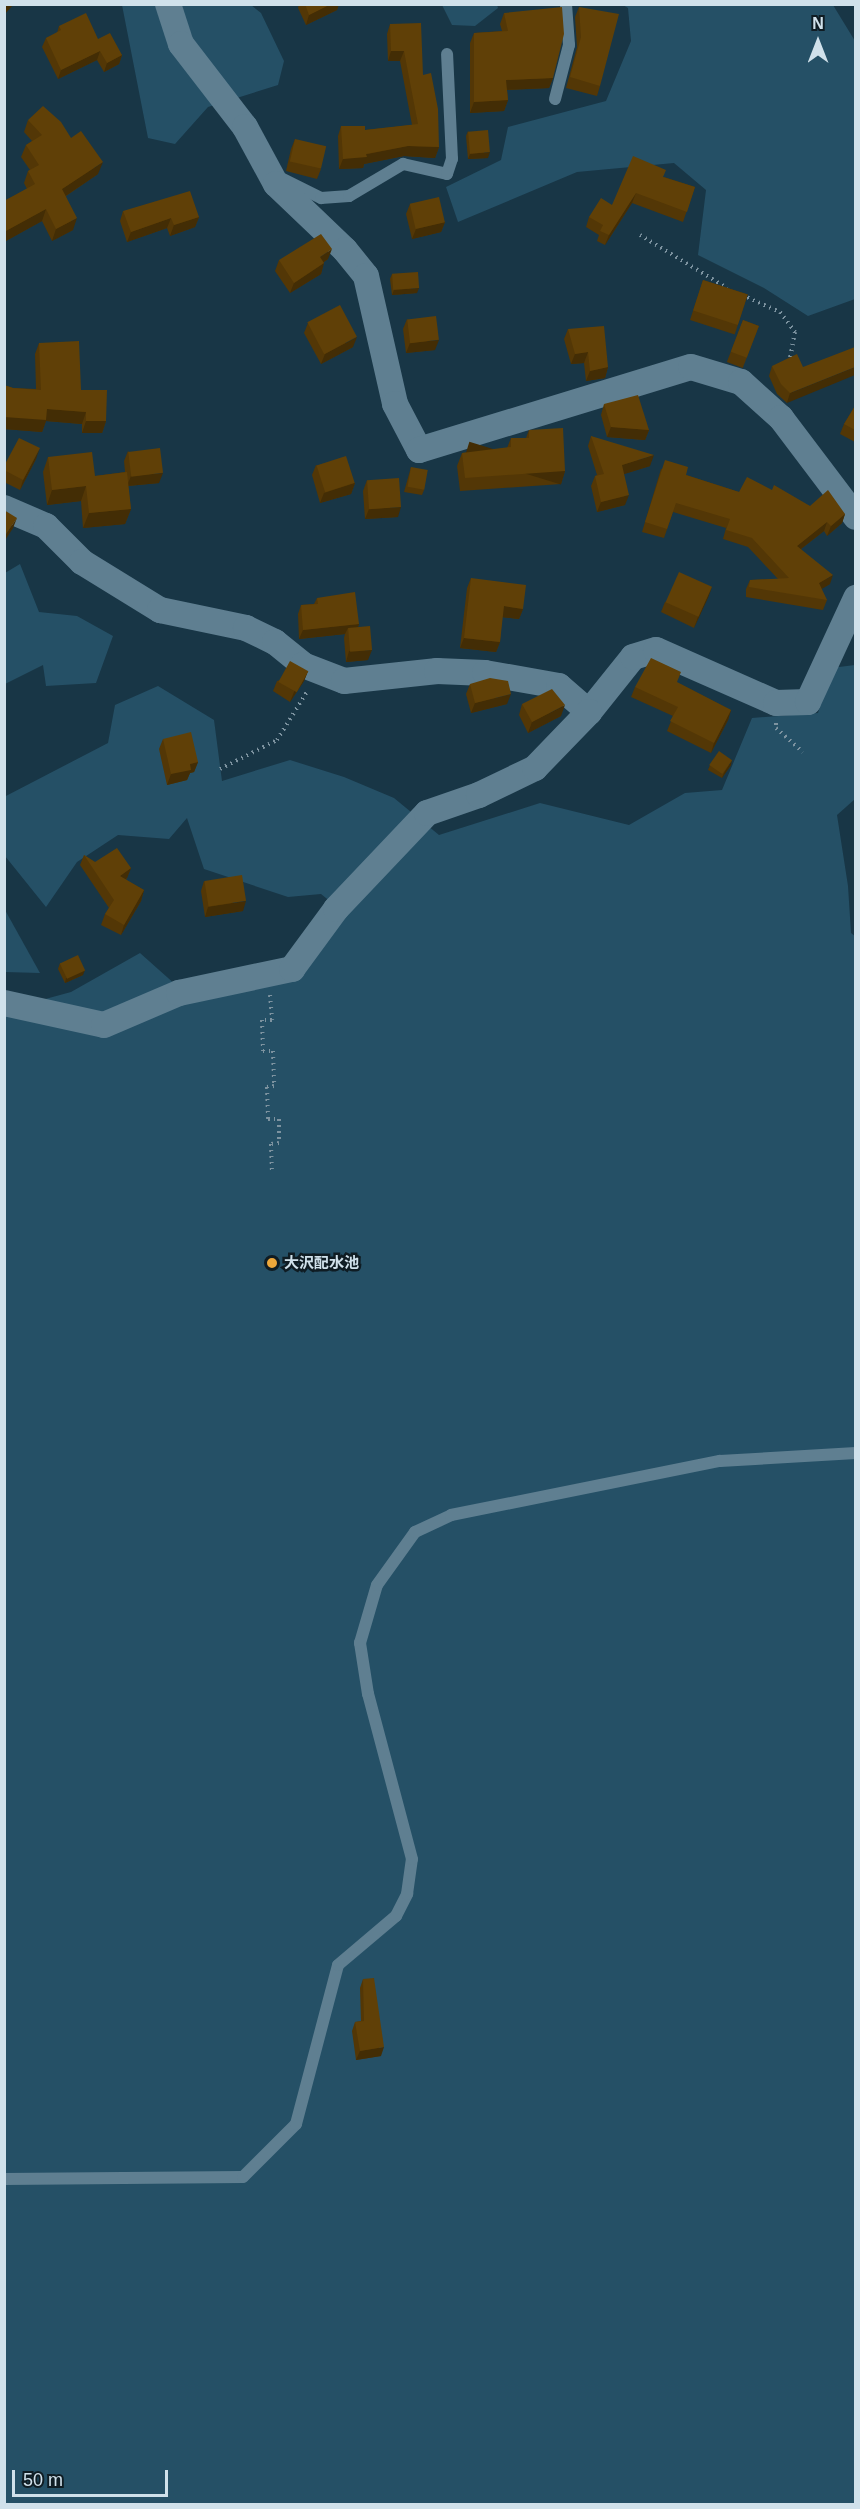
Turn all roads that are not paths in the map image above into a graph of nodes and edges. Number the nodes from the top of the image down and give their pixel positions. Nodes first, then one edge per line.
1 (168, 4) edge
2 (566, 4) edge
3 (447, 54) dead end
4 (555, 99) dead end
5 (269, 172) junction
6 (4, 508) edge
7 (854, 512) edge
8 (855, 598) edge
9 (588, 712) junction
10 (4, 1003) edge
11 (855, 1453) edge
12 (4, 2179) edge

1 - 5 street
2 - 4 lane
3 - 5 lane
5 - 7 street
6 - 9 street
8 - 9 street
9 - 10 street
11 - 12 lane

